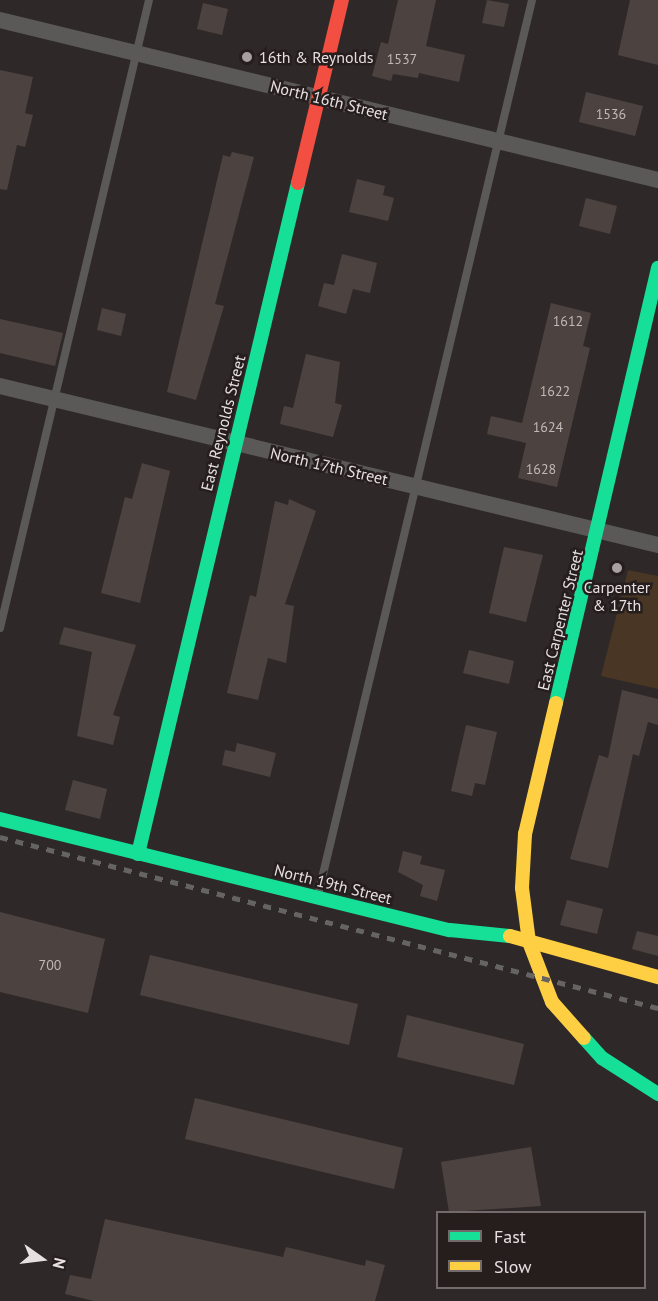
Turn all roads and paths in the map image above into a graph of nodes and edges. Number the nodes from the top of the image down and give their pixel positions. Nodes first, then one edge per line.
1 (149, 0) edge
2 (342, 0) edge
3 (532, 0) edge
4 (0, 20) edge
5 (137, 54) junction
6 (319, 98) junction
7 (499, 141) junction
8 (658, 180) edge
9 (658, 268) edge
10 (0, 386) edge
11 (55, 399) junction
12 (235, 444) junction
13 (416, 487) junction
14 (598, 531) junction
15 (658, 545) edge
16 (0, 628) edge
17 (0, 819) edge
18 (138, 854) junction
19 (318, 898) junction
20 (529, 942) junction
21 (658, 977) edge
22 (658, 1094) edge

1 - 5 lane
2 - 6 street, East Reynolds Street
3 - 7 lane
4 - 5 street, North 16th Street
5 - 6 street, North 16th Street
5 - 11 lane
6 - 7 street, North 16th Street
6 - 12 street, East Reynolds Street
7 - 8 street, North 16th Street
7 - 13 lane
9 - 14 street, East Carpenter Street
10 - 11 street, North 17th Street
11 - 12 street, North 17th Street
11 - 16 lane
12 - 13 street, North 17th Street
12 - 18 street, East Reynolds Street
13 - 14 street, North 17th Street
13 - 19 lane
14 - 15 street, North 17th Street
14 - 20 street, East Carpenter Street
17 - 18 street, North 19th Street
18 - 19 street, North 19th Street
19 - 20 street, North 19th Street
20 - 21 street, North 19th Street
20 - 22 street, East Carpenter Street

